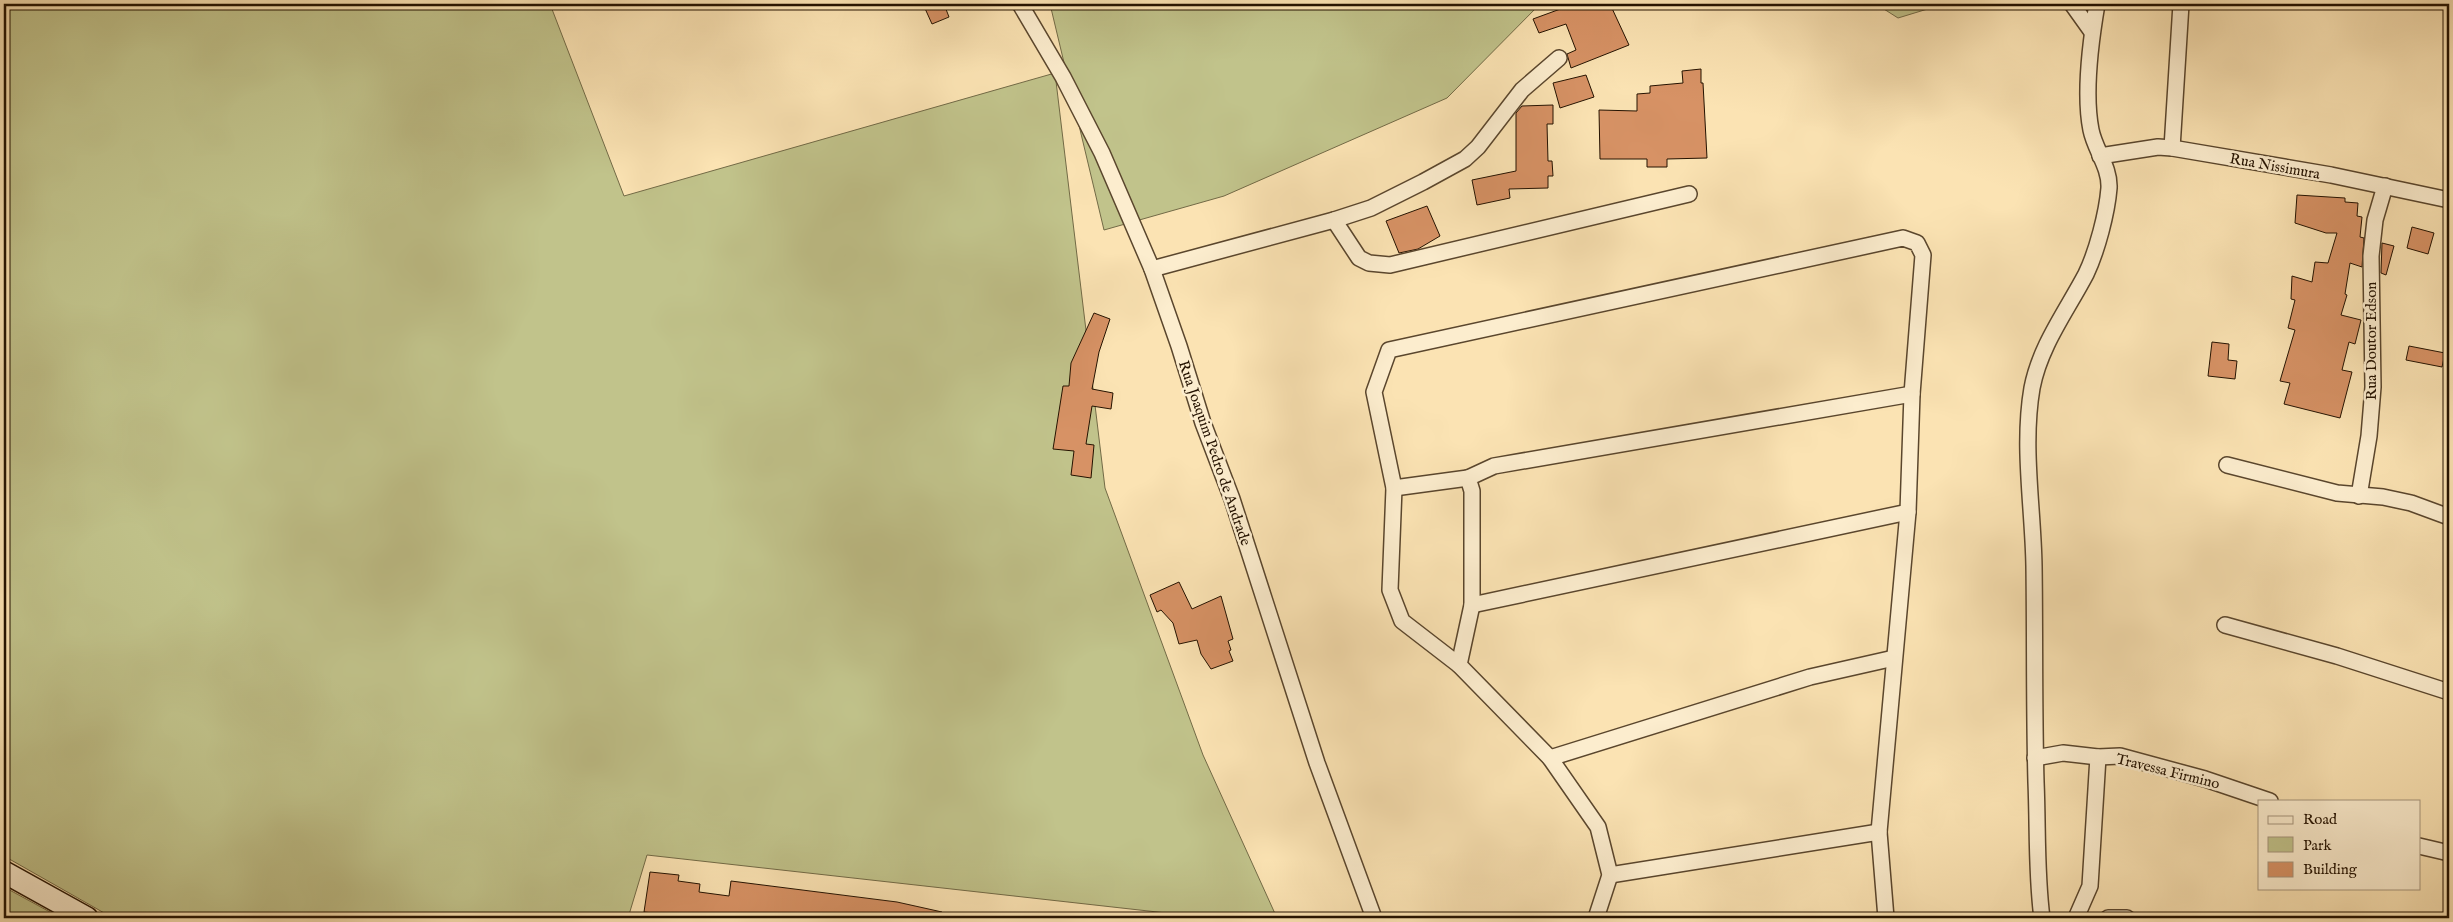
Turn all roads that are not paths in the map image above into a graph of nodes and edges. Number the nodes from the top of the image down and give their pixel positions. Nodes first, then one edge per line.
1 (1020, 4) edge
2 (2072, 4) edge
3 (2097, 4) edge
4 (2181, 4) edge
5 (2092, 32) junction
6 (1559, 58) dead end
7 (2172, 148) junction
8 (2100, 156) junction
9 (2385, 186) junction
10 (1689, 194) dead end
11 (2449, 200) edge
12 (1334, 220) junction
13 (1152, 269) junction
14 (1912, 394) junction
15 (2227, 464) dead end
16 (1468, 478) junction
17 (1394, 488) junction
18 (2359, 496) junction
19 (1908, 512) junction
20 (2449, 517) edge
21 (1472, 605) junction
22 (2225, 625) dead end
23 (1894, 658) junction
24 (1458, 665) junction
25 (2449, 692) edge
26 (2098, 757) junction
27 (1550, 758) junction
28 (2035, 758) junction
29 (2267, 800) edge
30 (1879, 832) junction
31 (2420, 846) edge
32 (2449, 853) edge
33 (4, 872) edge
34 (1610, 874) junction
35 (87, 918) edge
36 (1374, 918) edge
37 (1596, 918) edge
38 (1886, 918) edge
39 (2042, 918) edge
40 (2076, 918) edge
41 (2108, 918) edge
42 (2127, 918) edge

1 - 13 street, Rua Joaquim Pedro de Andrade
2 - 5 street
3 - 5 street
4 - 7 street
5 - 8 street
6 - 12 street
7 - 8 street, Rua Nissimura
7 - 9 street, Rua Nissimura
8 - 28 street
9 - 11 street, Rua Nissimura
9 - 18 street, Rua Doutor Edson
10 - 12 street
12 - 13 street
13 - 36 street, Rua Joaquim Pedro de Andrade
14 - 16 street
14 - 17 street
14 - 19 street
15 - 18 street
16 - 17 street
16 - 21 street
17 - 24 street
18 - 20 street
19 - 21 street
19 - 23 street
21 - 24 street
22 - 25 street
23 - 27 street
23 - 30 street
24 - 27 street
26 - 28 street, Travessa Firmino
26 - 29 street, Travessa Firmino
26 - 40 street
27 - 34 street
28 - 39 street
30 - 34 street
30 - 38 street
31 - 32 street
33 - 35 main road
34 - 37 street
41 - 42 street

